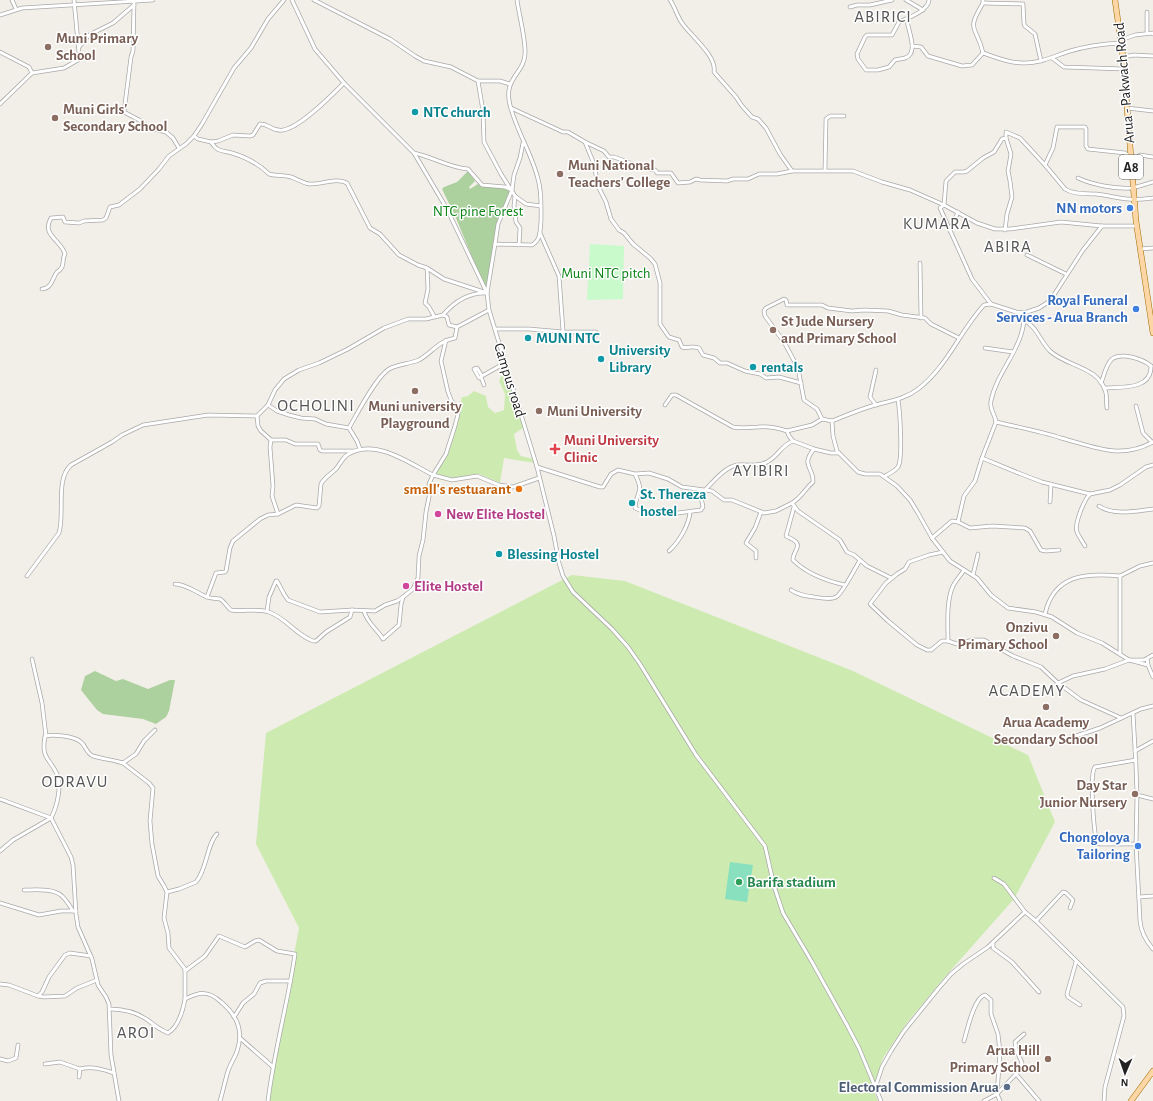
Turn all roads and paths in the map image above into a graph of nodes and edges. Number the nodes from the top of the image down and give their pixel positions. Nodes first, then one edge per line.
1 (12, 0) edge
2 (74, 0) edge
3 (144, 0) edge
4 (153, 0) edge
5 (284, 0) edge
6 (292, 0) edge
7 (314, 0) edge
8 (517, 0) edge
9 (670, 0) edge
10 (892, 0) edge
11 (906, 0) edge
12 (929, 0) edge
13 (1115, 0) edge
14 (123, 1) edge
15 (879, 1) edge
16 (983, 1) edge
17 (134, 3) junction
18 (74, 4) junction
19 (850, 7) dead end
20 (16, 9) junction
21 (923, 10) junction
22 (1147, 12) dead end
23 (0, 15) edge
24 (907, 19) junction
25 (1147, 33) junction
26 (1153, 33) edge
27 (1121, 42) junction
28 (912, 46) junction
29 (78, 47) junction
30 (0, 52) edge
31 (983, 53) junction
32 (1123, 56) junction
33 (1153, 56) edge
34 (1052, 58) junction
35 (1041, 61) junction
36 (1124, 69) junction
37 (32, 73) junction
38 (478, 81) junction
39 (344, 83) junction
40 (510, 84) junction
41 (0, 104) edge
42 (511, 108) junction
43 (1127, 108) junction
44 (1153, 111) edge
45 (844, 116) dead end
46 (194, 136) junction
47 (1006, 138) junction
48 (211, 142) junction
49 (523, 142) junction
50 (585, 142) junction
51 (179, 148) junction
52 (414, 153) junction
53 (1153, 157) edge
54 (1131, 160) junction
55 (1046, 165) junction
56 (825, 170) junction
57 (792, 171) junction
58 (1078, 178) dead end
59 (1153, 182) edge
60 (1133, 188) junction
61 (512, 190) junction
62 (515, 196) junction
63 (1153, 198) edge
64 (1134, 200) junction
65 (944, 205) junction
66 (541, 206) junction
67 (958, 212) junction
68 (1102, 226) junction
69 (1136, 226) junction
70 (1005, 230) junction
71 (950, 232) junction
72 (540, 233) junction
73 (495, 244) junction
74 (519, 245) junction
75 (1153, 248) edge
76 (1140, 250) junction
77 (1027, 255) dead end
78 (920, 263) dead end
79 (427, 268) junction
80 (1066, 274) junction
81 (42, 289) dead end
82 (486, 293) junction
83 (991, 304) junction
84 (489, 310) junction
85 (1024, 313) junction
86 (443, 315) junction
87 (434, 316) junction
88 (1152, 316) edge
89 (922, 318) junction
90 (1024, 320) junction
91 (457, 327) junction
92 (495, 329) junction
93 (563, 331) dead end
94 (1153, 333) edge
95 (596, 335) dead end
96 (959, 338) junction
97 (446, 340) junction
98 (985, 348) dead end
99 (1014, 352) junction
100 (505, 363) junction
101 (1152, 366) edge
102 (876, 370) dead end
103 (801, 383) junction
104 (1101, 383) junction
105 (484, 385) dead end
106 (1104, 388) junction
107 (898, 400) junction
108 (268, 405) junction
109 (665, 405) dead end
110 (876, 405) junction
111 (1136, 406) dead end
112 (1107, 408) dead end
113 (257, 416) junction
114 (822, 419) junction
115 (832, 421) junction
116 (996, 422) junction
117 (349, 428) junction
118 (787, 431) junction
119 (271, 440) junction
120 (793, 441) junction
121 (1153, 442) edge
122 (360, 449) junction
123 (814, 449) junction
124 (355, 451) junction
125 (839, 453) junction
126 (982, 458) junction
127 (1153, 465) edge
128 (537, 467) junction
129 (635, 474) junction
130 (433, 475) junction
131 (885, 476) junction
132 (539, 478) junction
133 (1051, 484) junction
134 (704, 490) junction
135 (1090, 494) junction
136 (1050, 502) dead end
137 (793, 505) junction
138 (1099, 506) dead end
139 (1153, 510) edge
140 (690, 512) junction
141 (761, 512) junction
142 (278, 514) junction
143 (958, 522) junction
144 (932, 538) junction
145 (1085, 546) dead end
146 (1059, 550) dead end
147 (669, 551) dead end
148 (943, 552) junction
149 (978, 554) dead end
150 (756, 558) dead end
151 (860, 560) junction
152 (1153, 563) edge
153 (964, 570) junction
154 (973, 575) junction
155 (27, 576) dead end
156 (1120, 576) junction
157 (891, 578) junction
158 (175, 584) dead end
159 (845, 585) junction
160 (790, 590) dead end
161 (207, 597) junction
162 (403, 597) junction
163 (352, 610) junction
164 (267, 611) junction
165 (364, 611) junction
166 (1045, 614) junction
167 (948, 641) junction
168 (1120, 654) junction
169 (1153, 655) edge
170 (32, 659) dead end
171 (1147, 659) junction
172 (1130, 660) junction
173 (1148, 665) junction
174 (1153, 677) edge
175 (1058, 683) junction
176 (1153, 706) edge
177 (1133, 713) junction
178 (1121, 718) junction
179 (156, 730) dead end
180 (46, 736) junction
181 (1070, 738) dead end
182 (1153, 742) edge
183 (1135, 751) junction
184 (1136, 760) junction
185 (124, 763) junction
186 (1137, 795) junction
187 (0, 799) edge
188 (1153, 799) edge
189 (51, 818) junction
190 (217, 834) dead end
191 (1136, 844) junction
192 (0, 851) edge
193 (994, 878) dead end
194 (24, 890) dead end
195 (167, 892) junction
196 (1153, 896) edge
197 (1139, 897) junction
198 (0, 903) edge
199 (1070, 908) dead end
200 (74, 911) junction
201 (1025, 912) junction
202 (1036, 921) junction
203 (993, 944) junction
204 (1153, 949) edge
205 (90, 956) junction
206 (1076, 962) junction
207 (185, 971) junction
208 (97, 980) junction
209 (291, 981) junction
210 (0, 984) edge
211 (1039, 992) dead end
212 (38, 996) junction
213 (185, 999) junction
214 (1080, 1005) dead end
215 (110, 1009) junction
216 (234, 1017) junction
217 (1024, 1034) dead end
218 (240, 1038) junction
219 (964, 1041) dead end
220 (18, 1045) dead end
221 (0, 1059) edge
222 (45, 1064) dead end
223 (273, 1067) junction
224 (80, 1069) junction
225 (1153, 1071) edge
226 (114, 1073) junction
227 (1016, 1074) junction
228 (79, 1077) dead end
229 (875, 1088) junction
230 (997, 1094) junction
231 (119, 1101) edge
232 (220, 1101) edge
233 (268, 1101) edge
234 (881, 1101) edge
235 (984, 1101) edge
236 (1000, 1101) edge
237 (1039, 1101) edge
238 (1104, 1101) edge
239 (1131, 1101) edge

1 - 20 street
2 - 18 street
3 - 4 street
3 - 17 street
5 - 46 street
6 - 39 street
7 - 38 street
8 - 40 street
9 - 57 street
10 - 15 street
11 - 21 street
12 - 21 street
13 - 27 main road, Arua - Pakwach Road / A8
14 - 17 street
14 - 18 street
15 - 19 street
16 - 31 street
16 - 35 street
17 - 29 street
17 - 51 street
18 - 20 street
18 - 29 street
20 - 23 street
21 - 24 street
22 - 25 street
24 - 28 street
24 - 28 street
25 - 26 street
25 - 27 street
27 - 32 main road, Arua - Pakwach Road / A8
27 - 34 street
28 - 31 street
29 - 37 street
30 - 37 street
31 - 35 street
32 - 33 street
32 - 36 main road, Arua - Pakwach Road / A8
34 - 35 street
34 - 36 street
36 - 43 main road, Arua - Pakwach Road / A8
37 - 41 street
38 - 40 street
38 - 61 street
39 - 48 street
39 - 52 street
40 - 42 street
42 - 49 street
42 - 50 street
43 - 44 street
43 - 54 main road, Arua - Pakwach Road / A8
45 - 56 street
46 - 48 street
46 - 51 street
47 - 55 street
47 - 65 street
47 - 70 street
48 - 79 street
49 - 61 street
49 - 66 street
50 - 57 street
50 - 103 street
51 - 81 street
52 - 61 street
52 - 82 street
53 - 54 street
54 - 55 street
54 - 60 main road, Arua - Pakwach Road / A8
55 - 64 street
56 - 57 street
56 - 65 street
58 - 60 street
59 - 60 street
60 - 64 main road, Arua - Pakwach Road / A8
61 - 62 street
61 - 73 street
62 - 66 street
62 - 74 street
63 - 64 street
64 - 69 main road, Arua - Pakwach Road / A8
65 - 67 street
65 - 71 street
66 - 72 street
67 - 70 street
67 - 71 street
68 - 69 street
68 - 70 street
68 - 80 street
69 - 76 main road, Arua - Pakwach Road / A8
71 - 83 street
72 - 74 street
72 - 93 street
73 - 74 street
73 - 82 street
75 - 76 street
76 - 88 main road, Arua - Pakwach Road / A8
77 - 80 street
78 - 89 street
79 - 82 street
79 - 87 street
80 - 85 street
82 - 84 street, Campus road
82 - 86 street
83 - 85 street
83 - 96 street
84 - 91 street
84 - 92 street, Campus road
85 - 90 street
86 - 87 street
86 - 91 street
87 - 108 street
88 - 94 main road, Arua - Pakwach Road / A8
89 - 96 street
89 - 103 street
90 - 99 street
90 - 104 street
91 - 97 street
92 - 95 street
92 - 100 street, Campus road
96 - 107 street
97 - 117 street
97 - 130 street
98 - 99 street
99 - 116 street
100 - 105 street
100 - 128 street, Campus road
101 - 104 street
101 - 106 street
102 - 110 street
103 - 114 street
104 - 106 street
106 - 112 street
107 - 110 street
107 - 131 street
108 - 113 street
108 - 117 street
109 - 118 street
110 - 115 street
111 - 121 street
113 - 119 street
113 - 155 street
114 - 115 street
114 - 118 street
115 - 125 street
116 - 121 street
116 - 126 street
117 - 122 street
118 - 120 street
119 - 124 street
119 - 142 street
120 - 123 street
120 - 134 street
122 - 124 street
122 - 130 street
123 - 125 street
123 - 137 street
124 - 142 street
125 - 131 street
126 - 133 street
126 - 143 street
127 - 135 street
128 - 129 street
128 - 132 street, Campus road
129 - 134 street
129 - 140 street
130 - 132 street
130 - 162 street
131 - 144 street
132 - 229 street, Campus road
133 - 135 street
133 - 136 street
134 - 140 street
134 - 141 street
135 - 145 street
137 - 141 street
137 - 151 street
137 - 159 street
138 - 139 street
140 - 147 street
141 - 150 street
142 - 161 street
143 - 144 street
143 - 146 street
144 - 148 street
148 - 153 street
148 - 157 street
149 - 154 street
151 - 157 street
151 - 159 street
152 - 156 street
153 - 154 street
153 - 167 street
154 - 166 street
156 - 166 street
156 - 168 street
157 - 167 street
158 - 161 street
159 - 160 street
161 - 164 street
162 - 165 street
162 - 165 street
163 - 164 street
163 - 164 street
163 - 165 street
166 - 168 street
167 - 175 street
168 - 172 street
169 - 171 street
170 - 180 street
171 - 172 street
171 - 173 street
172 - 173 street
172 - 175 street
173 - 174 street
175 - 178 street
176 - 177 street
177 - 178 street
177 - 183 street
178 - 181 street
179 - 185 street
180 - 185 street
180 - 189 street
182 - 183 street
183 - 184 street
184 - 186 street
184 - 191 street
185 - 195 street
186 - 188 street
186 - 191 street
187 - 189 street
189 - 192 street
189 - 200 street
190 - 195 street
191 - 197 street
193 - 201 street
194 - 200 street
195 - 207 street
196 - 197 street
197 - 204 street
198 - 200 street
199 - 202 street
200 - 205 street
201 - 202 street
201 - 203 street
202 - 206 street
203 - 211 street
203 - 229 street
205 - 208 street
205 - 212 street
206 - 214 street
206 - 238 street
207 - 209 street
207 - 213 street
208 - 212 street
208 - 215 street
209 - 216 street
209 - 223 street
210 - 212 street
213 - 215 street
213 - 216 street
215 - 226 street
216 - 218 street
217 - 227 street
218 - 223 street
218 - 232 street
219 - 230 street
220 - 221 street
222 - 224 street
223 - 233 street
224 - 226 street
224 - 228 street
225 - 239 main road
226 - 231 street
227 - 230 street
227 - 237 street
229 - 234 street, Campus road
230 - 235 street
230 - 236 street

